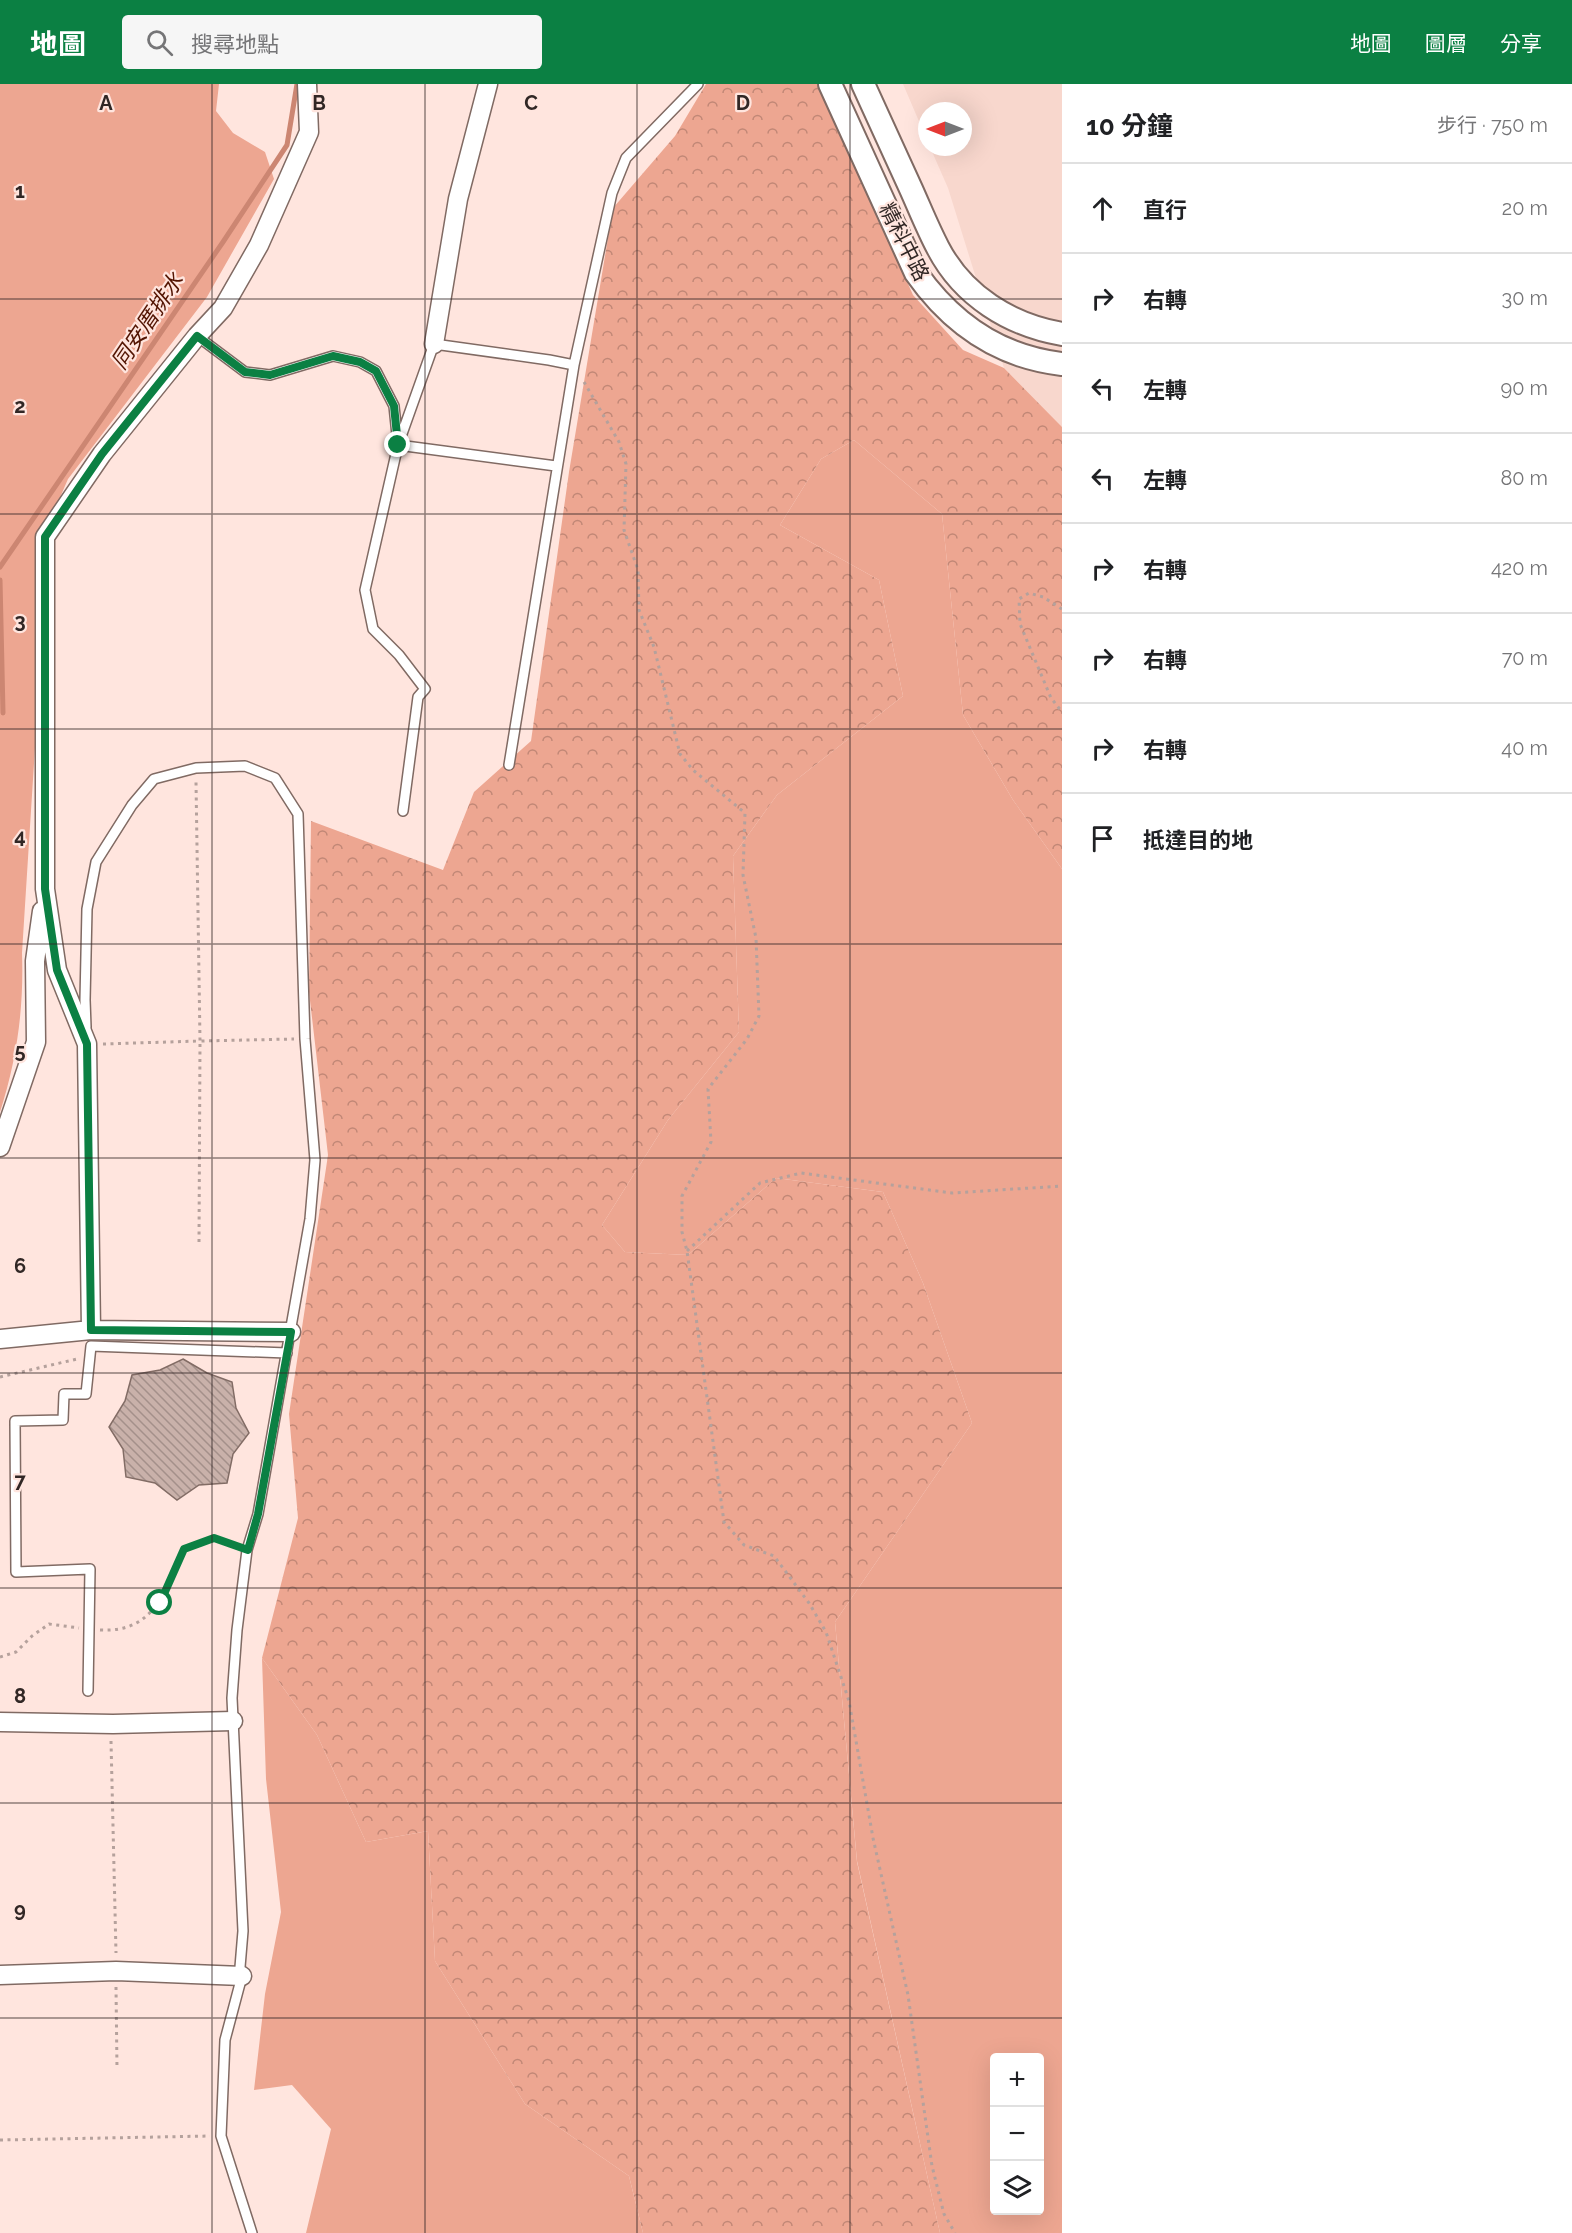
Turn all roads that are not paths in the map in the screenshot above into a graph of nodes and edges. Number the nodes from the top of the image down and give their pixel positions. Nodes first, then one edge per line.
1 (307, 84) edge
2 (488, 84) edge
3 (698, 84) edge
4 (830, 84) edge
5 (863, 84) edge
6 (1062, 334) edge
7 (197, 336) junction
8 (434, 344) junction
9 (1062, 364) edge
10 (574, 365) junction
11 (398, 445) junction
12 (556, 466) junction
13 (509, 765) dead end
14 (403, 811) dead end
15 (45, 889) junction
16 (87, 1044) junction
17 (0, 1147) edge
18 (291, 1332) junction
19 (91, 1338) junction
20 (0, 1339) edge
21 (287, 1353) junction
22 (88, 1691) dead end
23 (233, 1721) junction
24 (0, 1722) edge
25 (0, 1975) edge
26 (242, 1976) junction
27 (252, 2233) edge

1 - 7 street
2 - 8 street
3 - 10 lane
4 - 9 street, 精科中路
5 - 6 street, 精科中路
7 - 11 lane
7 - 15 street
8 - 10 lane
8 - 11 lane
10 - 12 lane
11 - 12 lane
11 - 14 lane
12 - 13 lane
15 - 16 street
15 - 17 street
16 - 18 lane
16 - 19 street
18 - 19 street
18 - 21 lane
19 - 20 street
19 - 21 lane
19 - 22 lane
21 - 23 lane
23 - 24 street
23 - 26 lane
25 - 26 street
26 - 27 lane

